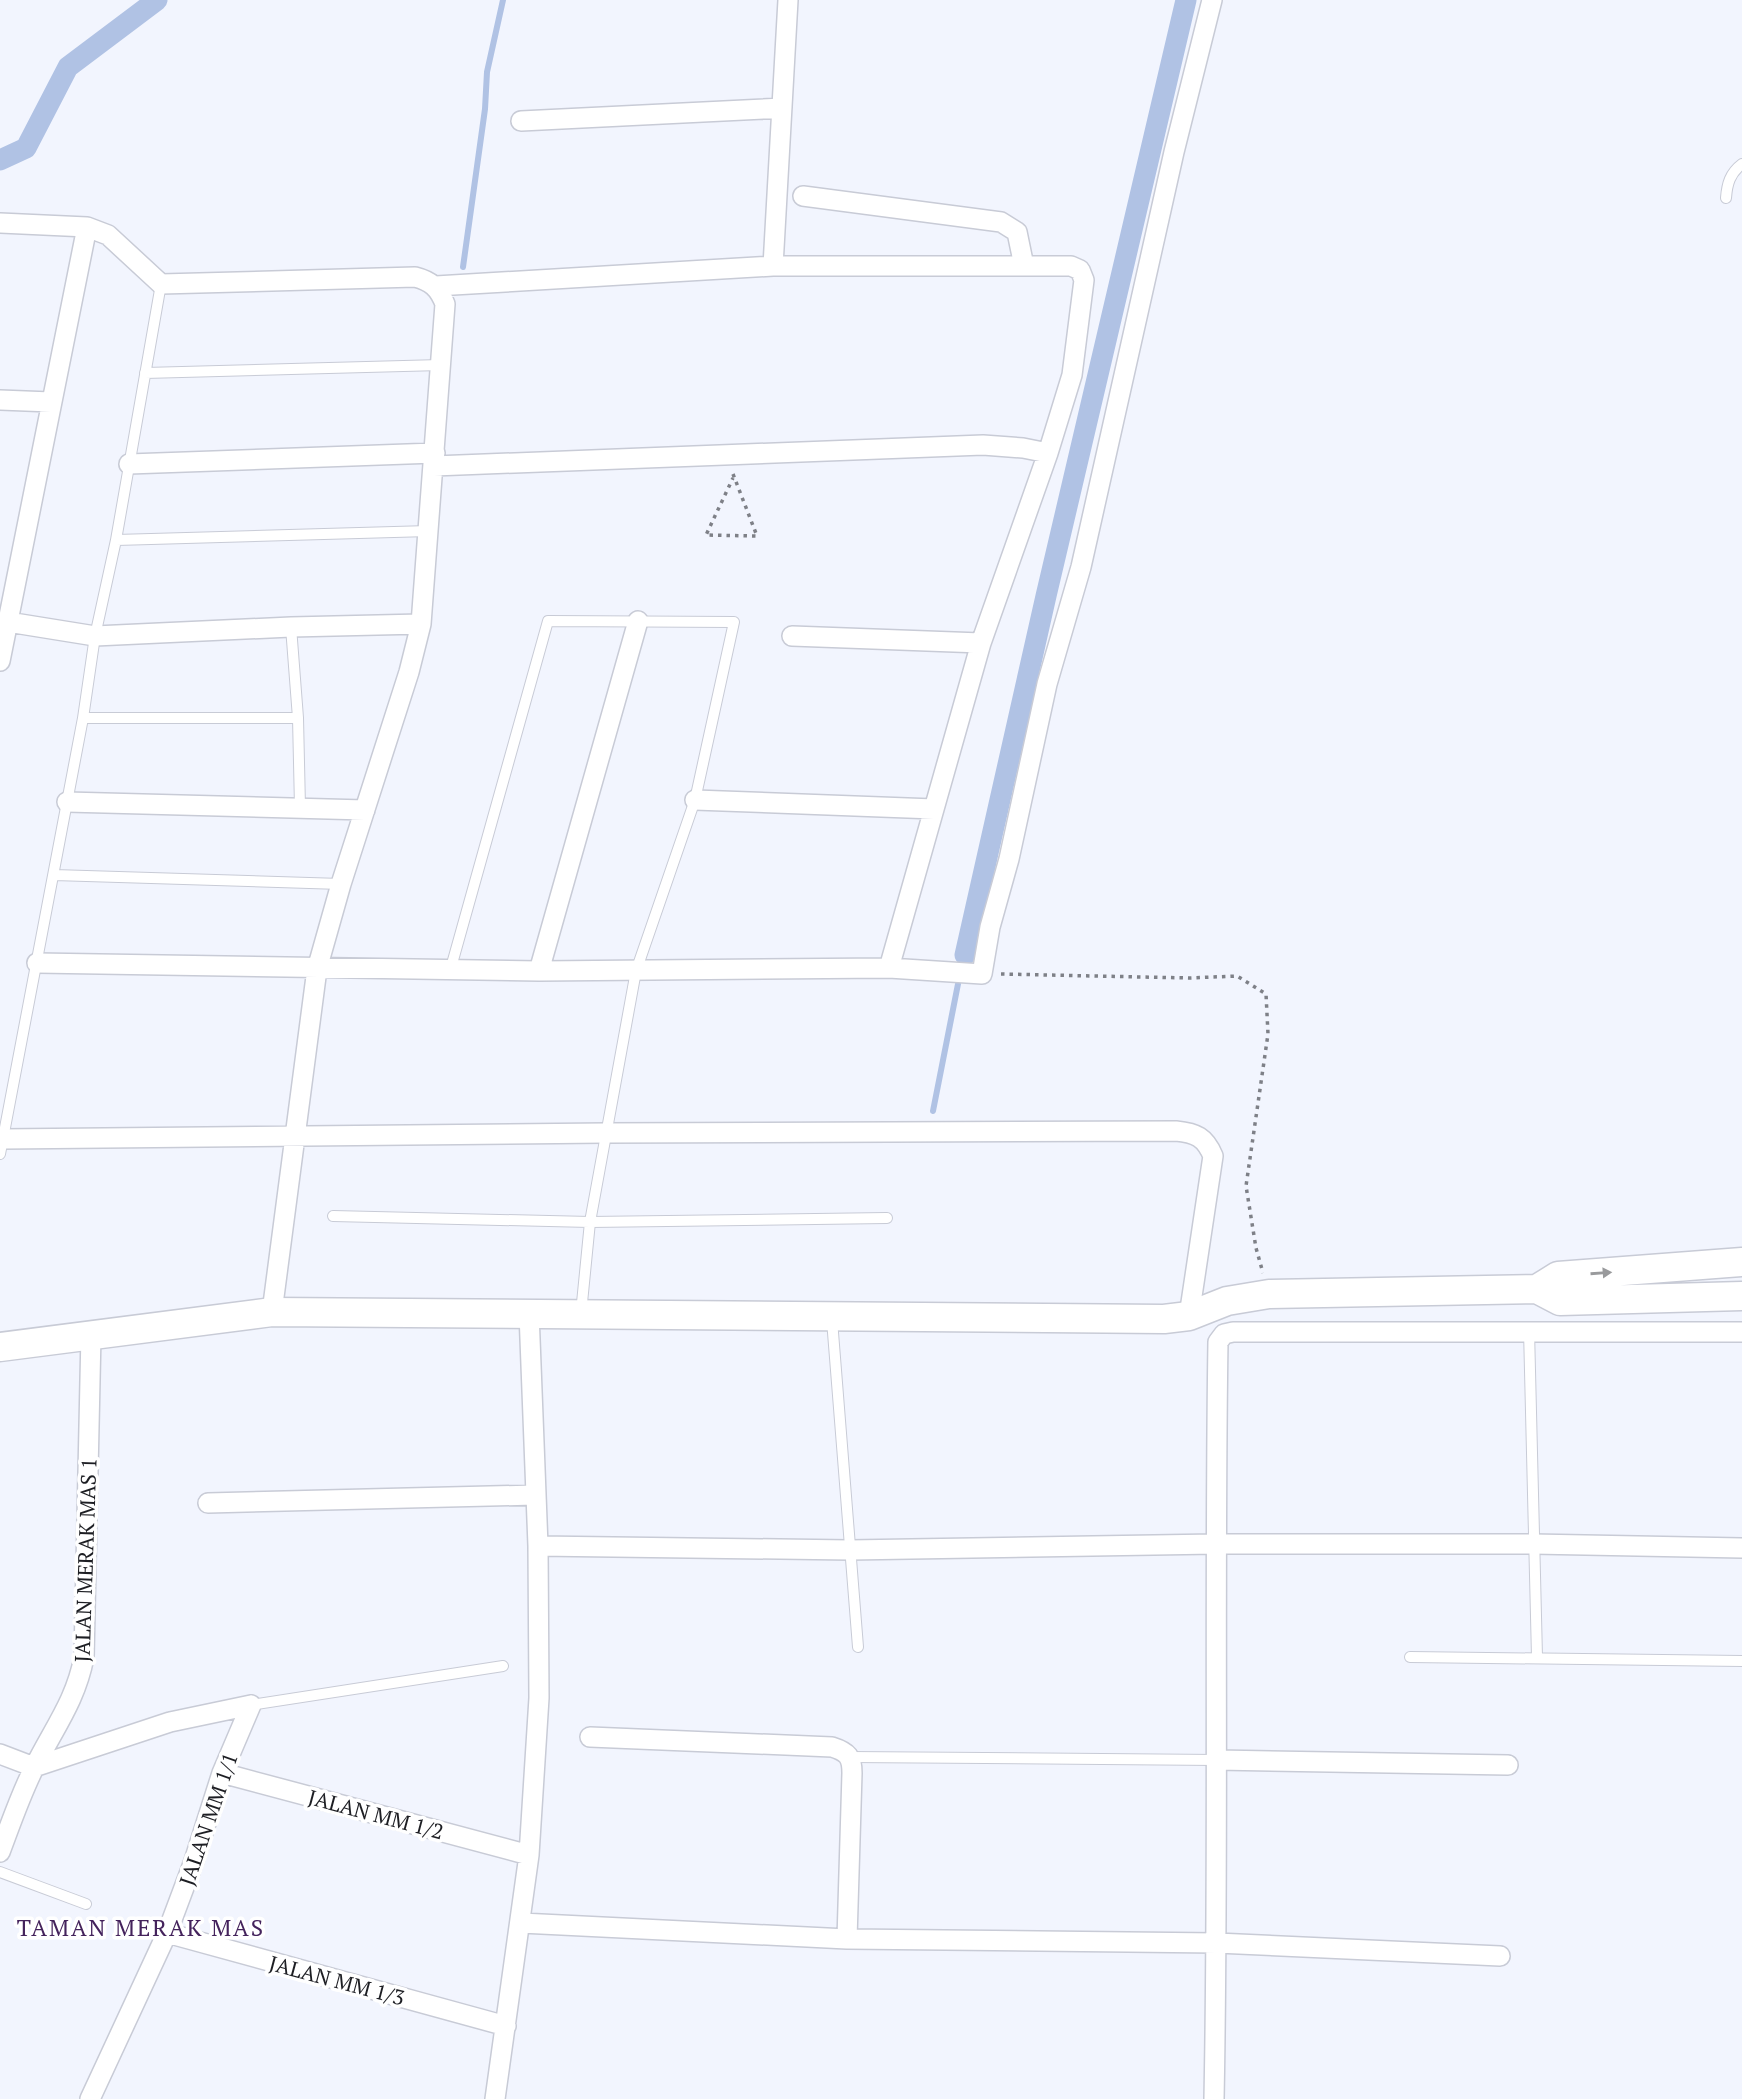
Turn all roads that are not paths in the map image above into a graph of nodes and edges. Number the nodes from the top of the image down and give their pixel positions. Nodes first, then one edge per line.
1 (788, 0) edge
2 (1212, 0) edge
3 (782, 108) junction
4 (522, 121) dead end
5 (1742, 164) edge
6 (803, 196) dead end
7 (1726, 198) dead end
8 (0, 223) edge
9 (87, 227) junction
10 (773, 265) junction
11 (1024, 266) junction
12 (161, 284) junction
13 (436, 286) junction
14 (441, 365) junction
15 (145, 373) junction
16 (0, 400) edge
17 (51, 402) junction
18 (1048, 453) junction
19 (434, 460) junction
20 (130, 464) junction
21 (430, 531) junction
22 (116, 540) junction
23 (638, 621) junction
24 (8, 622) junction
25 (421, 624) junction
26 (291, 626) junction
27 (95, 636) junction
28 (792, 636) dead end
29 (981, 643) junction
30 (0, 661) edge
31 (83, 718) junction
32 (298, 718) junction
33 (695, 800) junction
34 (67, 802) junction
35 (300, 807) junction
36 (934, 809) junction
37 (365, 810) junction
38 (54, 875) junction
39 (341, 884) junction
40 (37, 963) junction
41 (889, 968) junction
42 (317, 969) junction
43 (450, 971) junction
44 (539, 971) junction
45 (636, 971) junction
46 (605, 1133) junction
47 (295, 1136) junction
48 (1, 1146) edge
49 (333, 1216) dead end
50 (887, 1218) dead end
51 (590, 1222) junction
52 (1742, 1262) edge
53 (1537, 1289) junction
54 (1742, 1296) edge
55 (272, 1312) junction
56 (529, 1313) junction
57 (581, 1313) junction
58 (832, 1315) junction
59 (1189, 1316) junction
60 (1529, 1330) junction
61 (1742, 1332) edge
62 (91, 1334) junction
63 (0, 1347) edge
64 (534, 1495) junction
65 (208, 1503) dead end
66 (1215, 1544) junction
67 (1533, 1544) junction
68 (538, 1546) junction
69 (1742, 1548) edge
70 (850, 1550) junction
71 (858, 1647) dead end
72 (1410, 1657) dead end
73 (1537, 1657) junction
74 (1742, 1661) edge
75 (503, 1666) dead end
76 (251, 1705) junction
77 (590, 1737) dead end
78 (0, 1755) edge
79 (850, 1756) junction
80 (1217, 1760) junction
81 (1508, 1765) dead end
82 (34, 1767) junction
83 (222, 1773) junction
84 (0, 1852) edge
85 (529, 1855) junction
86 (0, 1872) edge
87 (86, 1903) dead end
88 (521, 1923) junction
89 (167, 1933) junction
90 (847, 1939) junction
91 (1217, 1943) junction
92 (1500, 1956) dead end
93 (506, 2026) junction
94 (90, 2099) edge
95 (495, 2099) edge
96 (1214, 2099) edge

1 - 3 street
2 - 41 street
3 - 4 street
3 - 10 street
5 - 7 lane
6 - 11 street
8 - 9 street
9 - 12 street
9 - 17 street
10 - 11 street
10 - 13 street
11 - 18 street
12 - 13 street
12 - 15 lane
13 - 14 street
14 - 15 lane
14 - 19 street
15 - 20 lane
16 - 17 street
17 - 24 street
18 - 19 street
18 - 29 street
19 - 20 street
19 - 21 street
20 - 22 lane
21 - 22 lane
21 - 25 street
22 - 27 lane
23 - 33 lane
23 - 43 lane
23 - 44 street
24 - 27 street
24 - 30 street
25 - 26 street
25 - 37 street
26 - 27 street
26 - 32 lane
27 - 31 lane
28 - 29 street
29 - 36 street
31 - 32 lane
31 - 34 lane
32 - 35 lane
33 - 36 street
33 - 45 lane
34 - 35 street
34 - 38 lane
35 - 37 street
36 - 41 street
37 - 39 street
38 - 39 lane
38 - 40 lane
39 - 42 street
40 - 42 street
40 - 48 lane
41 - 45 street
42 - 43 street
42 - 47 street
43 - 44 street
44 - 45 street
45 - 46 lane
46 - 47 street
46 - 51 lane
46 - 59 street
47 - 48 street
47 - 55 street
49 - 51 lane
50 - 51 lane
51 - 57 lane
53 -> 52 street
53 - 54 street
53 - 59 street
55 - 56 street
55 - 62 street
56 - 57 street
56 - 64 street
57 - 58 street
58 - 59 street
58 - 70 lane
60 - 61 street
60 - 66 street
60 - 67 lane
62 - 63 street
62 - 82 street, JALAN MERAK MAS 1
64 - 65 street
64 - 68 street
66 - 67 street
66 - 70 street
66 - 80 street
67 - 69 street
67 - 73 lane
68 - 70 street
68 - 85 street
70 - 71 lane
72 - 73 lane
73 - 74 lane
75 - 76 lane
76 - 82 street
76 - 83 street, JALAN MM 1/1
77 - 79 street
78 - 82 street
79 - 80 lane
79 - 90 street
80 - 81 street
80 - 91 street
82 - 84 street, JALAN MERAK MAS 1
83 - 85 street, JALAN MM 1/2
83 - 89 street, JALAN MM 1/1
85 - 88 street
86 - 87 lane
88 - 90 street
88 - 93 street
89 - 93 street, JALAN MM 1/3
89 - 94 street, JALAN MM 1/1
90 - 91 street
91 - 92 street
91 - 96 street
93 - 95 street

